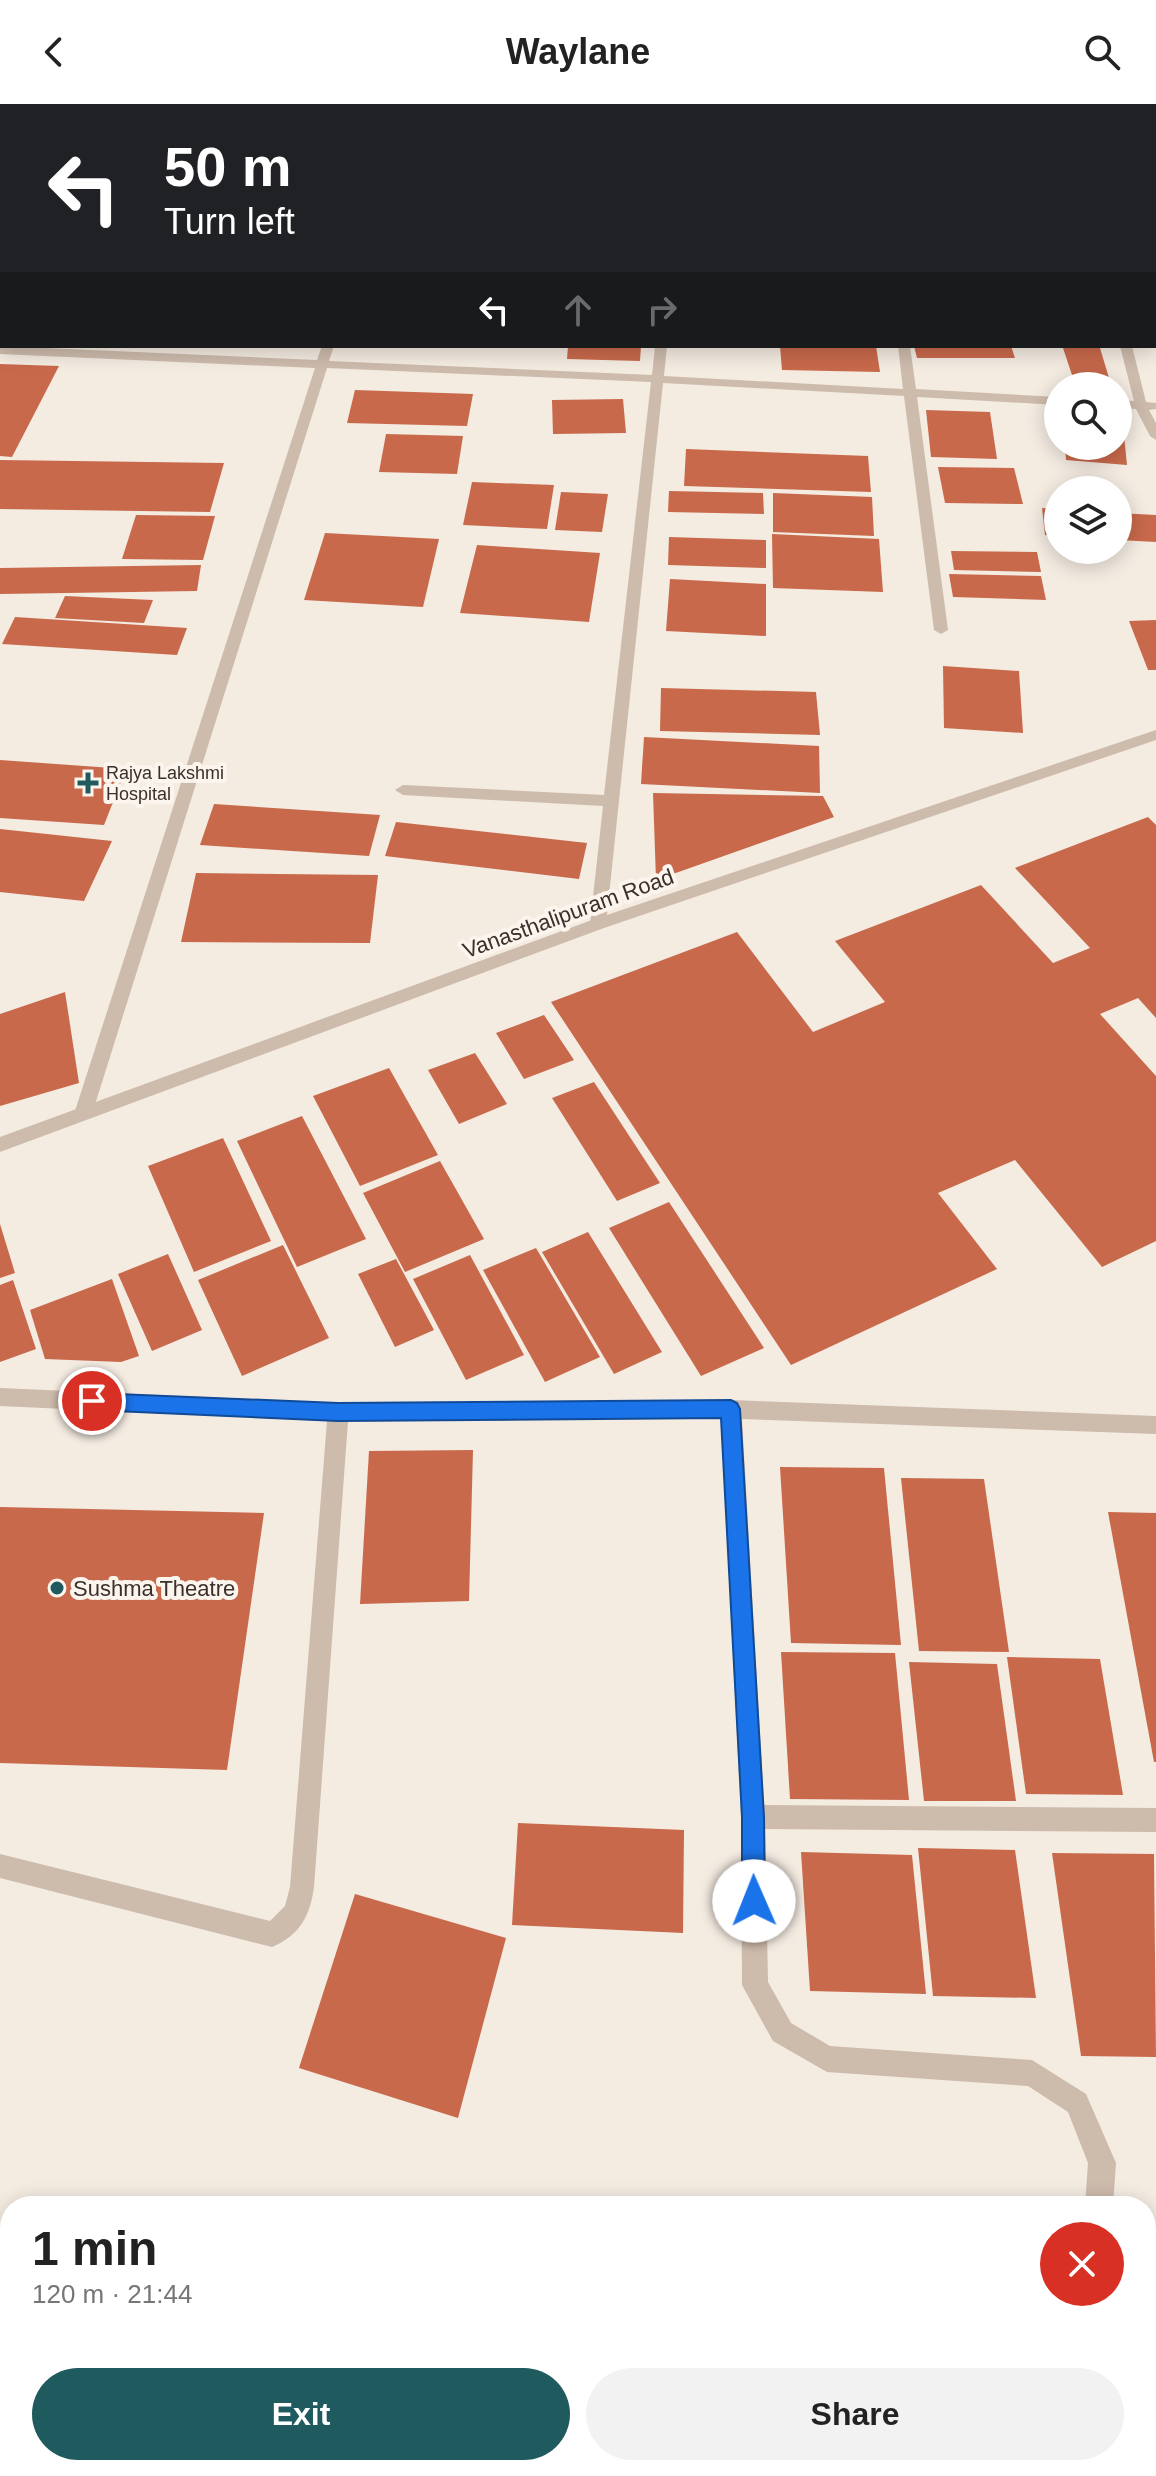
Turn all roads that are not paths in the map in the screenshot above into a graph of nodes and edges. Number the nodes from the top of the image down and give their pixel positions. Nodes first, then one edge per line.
1 (327, 348) edge
2 (661, 348) edge
3 (904, 348) edge
4 (1126, 348) edge
5 (0, 350) edge
6 (322, 363) junction
7 (659, 379) junction
8 (909, 393) junction
9 (1044, 400) edge
10 (1132, 405) edge
11 (1141, 406) junction
12 (1156, 407) edge
13 (1156, 436) edge
14 (941, 630) dead end
15 (1156, 735) edge
16 (403, 790) dead end
17 (612, 801) junction
18 (598, 924) junction
19 (83, 1114) junction
20 (0, 1145) edge
21 (0, 1397) edge
22 (731, 1409) junction
23 (338, 1412) junction
24 (1156, 1425) edge
25 (753, 1817) junction
26 (1156, 1820) edge
27 (0, 1866) edge
28 (1100, 2196) edge

1 - 6 street
2 - 7 street
3 - 8 street
4 - 11 street
5 - 6 street
6 - 7 street
6 - 19 street
7 - 8 street
7 - 17 street
8 - 9 street
8 - 14 street
10 - 11 street
11 - 12 street
11 - 13 street
15 - 18 street, Vanasthalipuram Road
16 - 17 street
17 - 18 street
18 - 19 street, Vanasthalipuram Road
19 - 20 street, Vanasthalipuram Road
21 - 23 street
22 - 23 street
22 - 24 street
22 - 25 street
23 - 27 street
25 - 26 street
25 - 28 street

